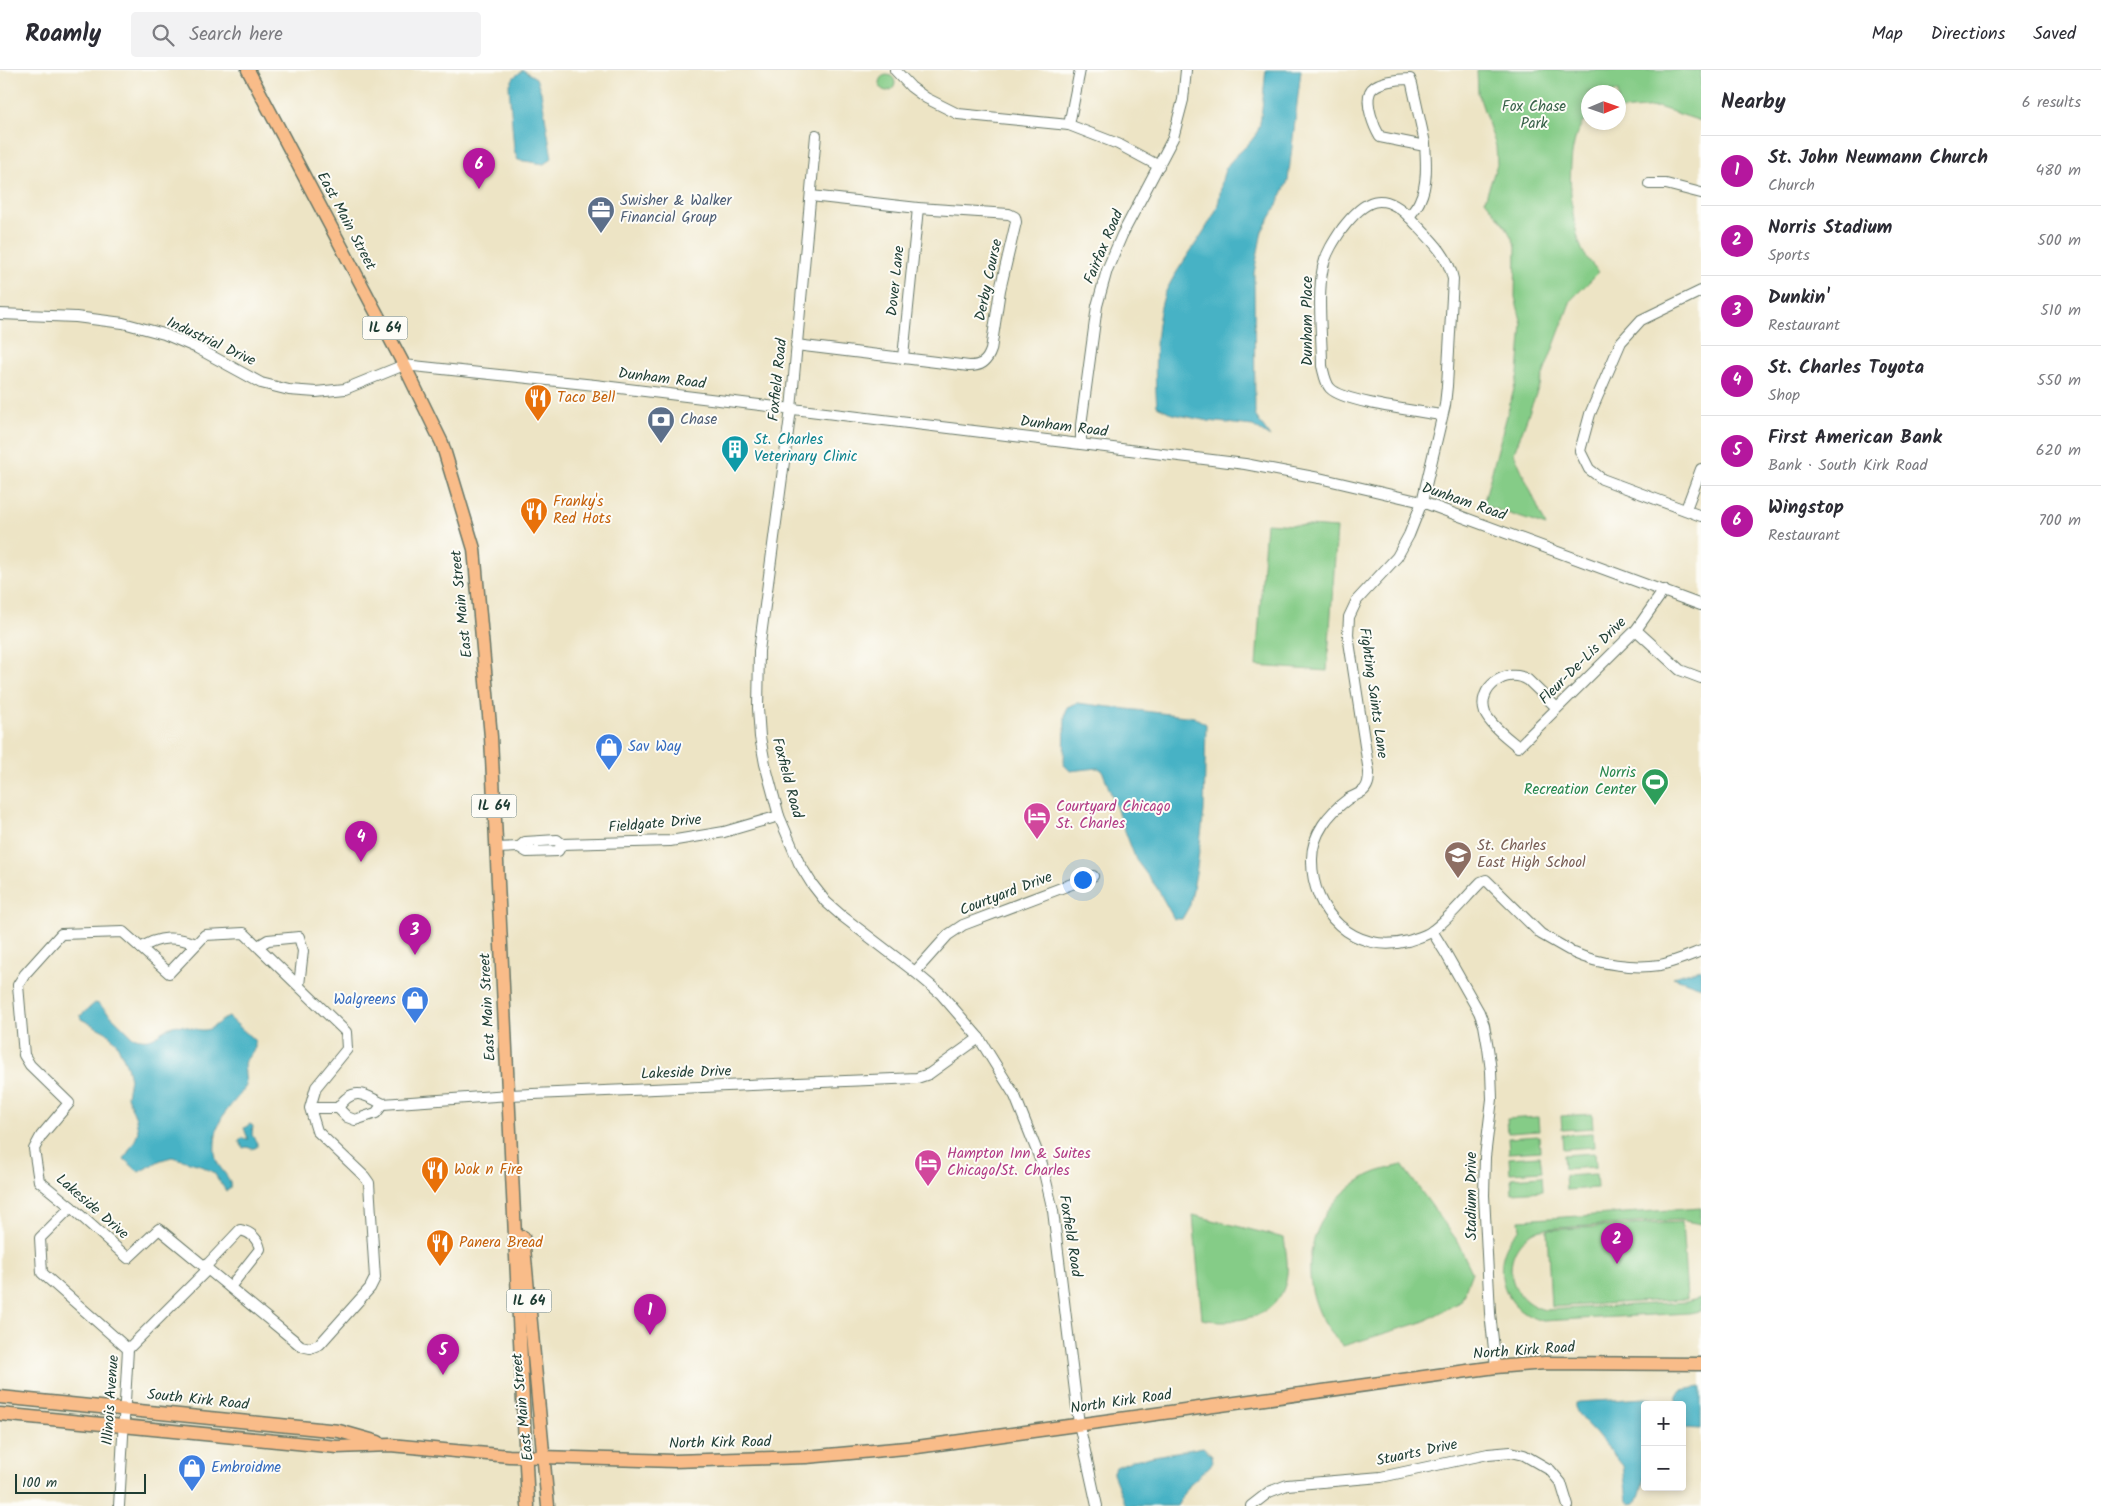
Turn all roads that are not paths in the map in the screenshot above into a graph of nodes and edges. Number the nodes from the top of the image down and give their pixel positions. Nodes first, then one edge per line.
1 (248, 70) edge
2 (895, 70) edge
3 (1080, 70) edge
4 (1186, 70) edge
5 (1069, 125) junction
6 (816, 135) dead end
7 (1425, 146) junction
8 (1159, 166) junction
9 (1649, 184) dead end
10 (1701, 194) edge
11 (811, 196) junction
12 (918, 208) junction
13 (1409, 217) junction
14 (1701, 291) edge
15 (0, 314) edge
16 (796, 345) junction
17 (903, 357) junction
18 (404, 365) junction
19 (791, 409) junction
20 (1442, 415) junction
21 (1081, 444) junction
22 (1701, 468) edge
23 (1422, 502) junction
24 (1686, 509) junction
25 (1701, 516) edge
26 (1664, 590) junction
27 (1701, 605) edge
28 (1636, 630) junction
29 (1701, 678) edge
30 (1557, 708) junction
31 (779, 816) junction
32 (496, 848) junction
33 (1093, 876) dead end
34 (1432, 931) junction
35 (196, 944) junction
36 (258, 946) junction
37 (141, 948) junction
38 (1701, 950) edge
39 (915, 972) junction
40 (299, 986) junction
41 (979, 1038) junction
42 (509, 1095) junction
43 (383, 1104) junction
44 (310, 1108) junction
45 (338, 1108) junction
46 (71, 1207) junction
47 (206, 1268) junction
48 (230, 1287) junction
49 (128, 1349) junction
50 (1701, 1364) edge
51 (1496, 1367) junction
52 (0, 1397) edge
53 (125, 1409) junction
54 (0, 1414) edge
55 (1079, 1424) junction
56 (124, 1426) junction
57 (390, 1445) junction
58 (526, 1456) junction
59 (544, 1457) junction
60 (119, 1506) edge
61 (528, 1506) edge
62 (548, 1506) edge
63 (1097, 1506) edge
64 (1251, 1506) edge
65 (1568, 1506) edge

1 - 18 main road, East Main Street / IL 64
2 - 5 street
3 - 5 street
4 - 8 street, Fairfax Road
5 - 8 street
6 - 11 street, Foxfield Road
7 - 7 street
7 - 13 street
8 - 21 street, Fairfax Road
9 - 10 street
11 - 12 street, Derby Course
11 - 16 street, Foxfield Road
12 - 17 street, Dover Lane
12 - 17 street, Derby Course
13 - 20 street, Dunham Place
13 - 20 street, Dunham Place
14 - 24 street
15 - 18 street, Industrial Drive
16 - 17 street, Derby Course
16 - 19 street, Foxfield Road
18 - 19 street, Dunham Road
18 - 32 main road, East Main Street / IL 64
19 - 21 street, Dunham Road
19 - 31 street, Foxfield Road
20 - 23 street, Dunham Place
21 - 23 street, Dunham Road
22 - 24 street
23 - 26 street, Dunham Road
23 - 34 street, Fighting Saints Lane
24 - 25 street
26 - 27 street, Dunham Road
26 - 28 street, Fleur-De-Lis Drive
28 - 29 street
28 - 30 street, Fleur-De-Lis Drive
30 - 30 street, Fleur-De-Lis Drive
31 - 32 street, Fieldgate Drive
31 - 39 street, Foxfield Road
32 - 42 main road, East Main Street / IL 64
33 - 39 street, Courtyard Drive
34 - 38 street
34 - 51 street, Stadium Drive
35 - 36 street, Lakeside Drive
35 - 37 street
35 - 37 street, Lakeside Drive
36 - 40 street, Lakeside Drive
36 - 40 street
37 - 46 street, Lakeside Drive
39 - 41 street, Foxfield Road
40 - 44 street, Lakeside Drive
41 - 42 street, Lakeside Drive
41 - 55 street, Foxfield Road
42 - 43 street, Lakeside Drive
42 - 58 main road, East Main Street / IL 64
42 - 59 main road, East Main Street / IL 64
43 - 45 street, Lakeside Drive
43 - 45 street, Lakeside Drive
44 - 45 street, Lakeside Drive
44 - 48 street, Lakeside Drive
46 - 47 street, Lakeside Drive
46 - 49 street
47 - 48 street, Lakeside Drive
47 - 48 street, Illinois Avenue
47 - 49 street, Illinois Avenue
49 - 53 street, Illinois Avenue
50 - 51 main road, North Kirk Road
51 - 55 main road, North Kirk Road
52 - 53 main road, South Kirk Road
53 - 56 street, Illinois Avenue
53 - 57 main road, South Kirk Road
54 - 56 main road, South Kirk Road
55 - 59 main road, North Kirk Road
55 - 63 street, Foxfield Road
56 - 57 main road, South Kirk Road
56 - 60 street, Illinois Avenue
57 - 58 main road, South Kirk Road
58 - 59 main road, South Kirk Road
58 - 61 main road, East Main Street / IL 64
59 - 62 main road, East Main Street / IL 64
64 - 65 street, Stuarts Drive

